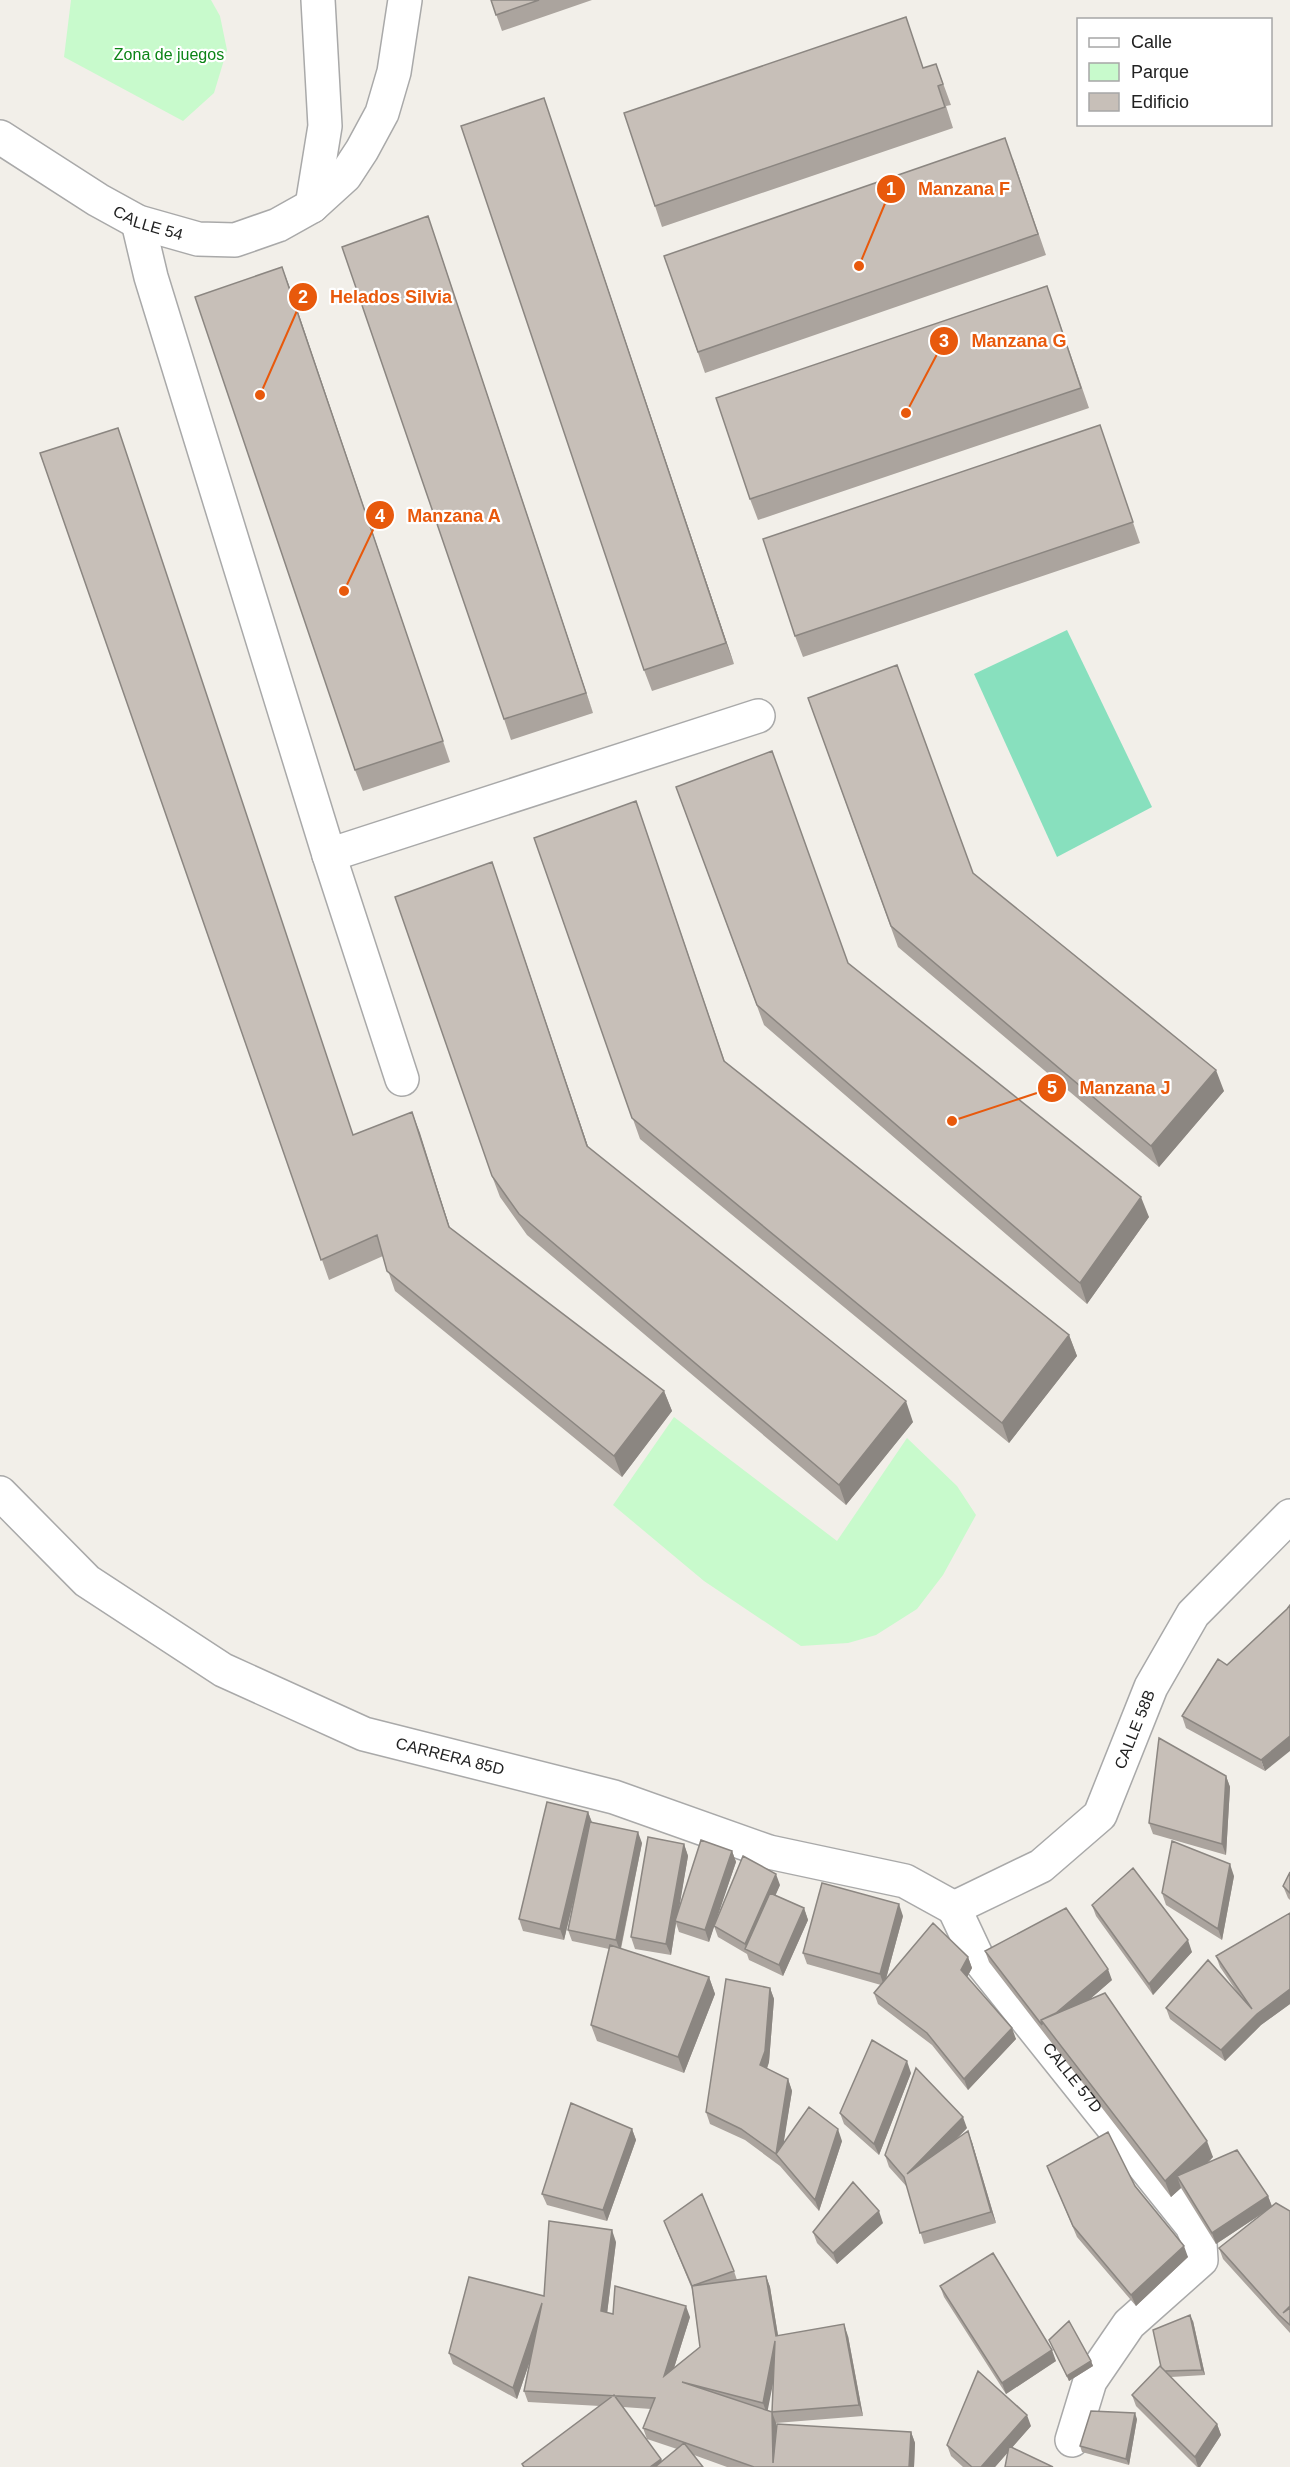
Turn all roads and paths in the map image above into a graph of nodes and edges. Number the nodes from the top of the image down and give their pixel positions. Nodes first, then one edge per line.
1 (318, 0) edge
2 (405, 0) edge
3 (0, 137) edge
4 (312, 206) junction
5 (138, 222) junction
6 (758, 716) dead end
7 (329, 855) junction
8 (402, 1079) dead end
9 (0, 1493) edge
10 (1290, 1516) edge
11 (954, 1908) junction
12 (1072, 2440) dead end

1 - 4 street
2 - 4 street, CALLE 54
3 - 5 street, CALLE 54
4 - 5 street, CALLE 54
5 - 7 street
6 - 7 street
7 - 8 street
9 - 11 street, CARRERA 85D
10 - 11 street, CALLE 58B
11 - 12 street, CALLE 57D

